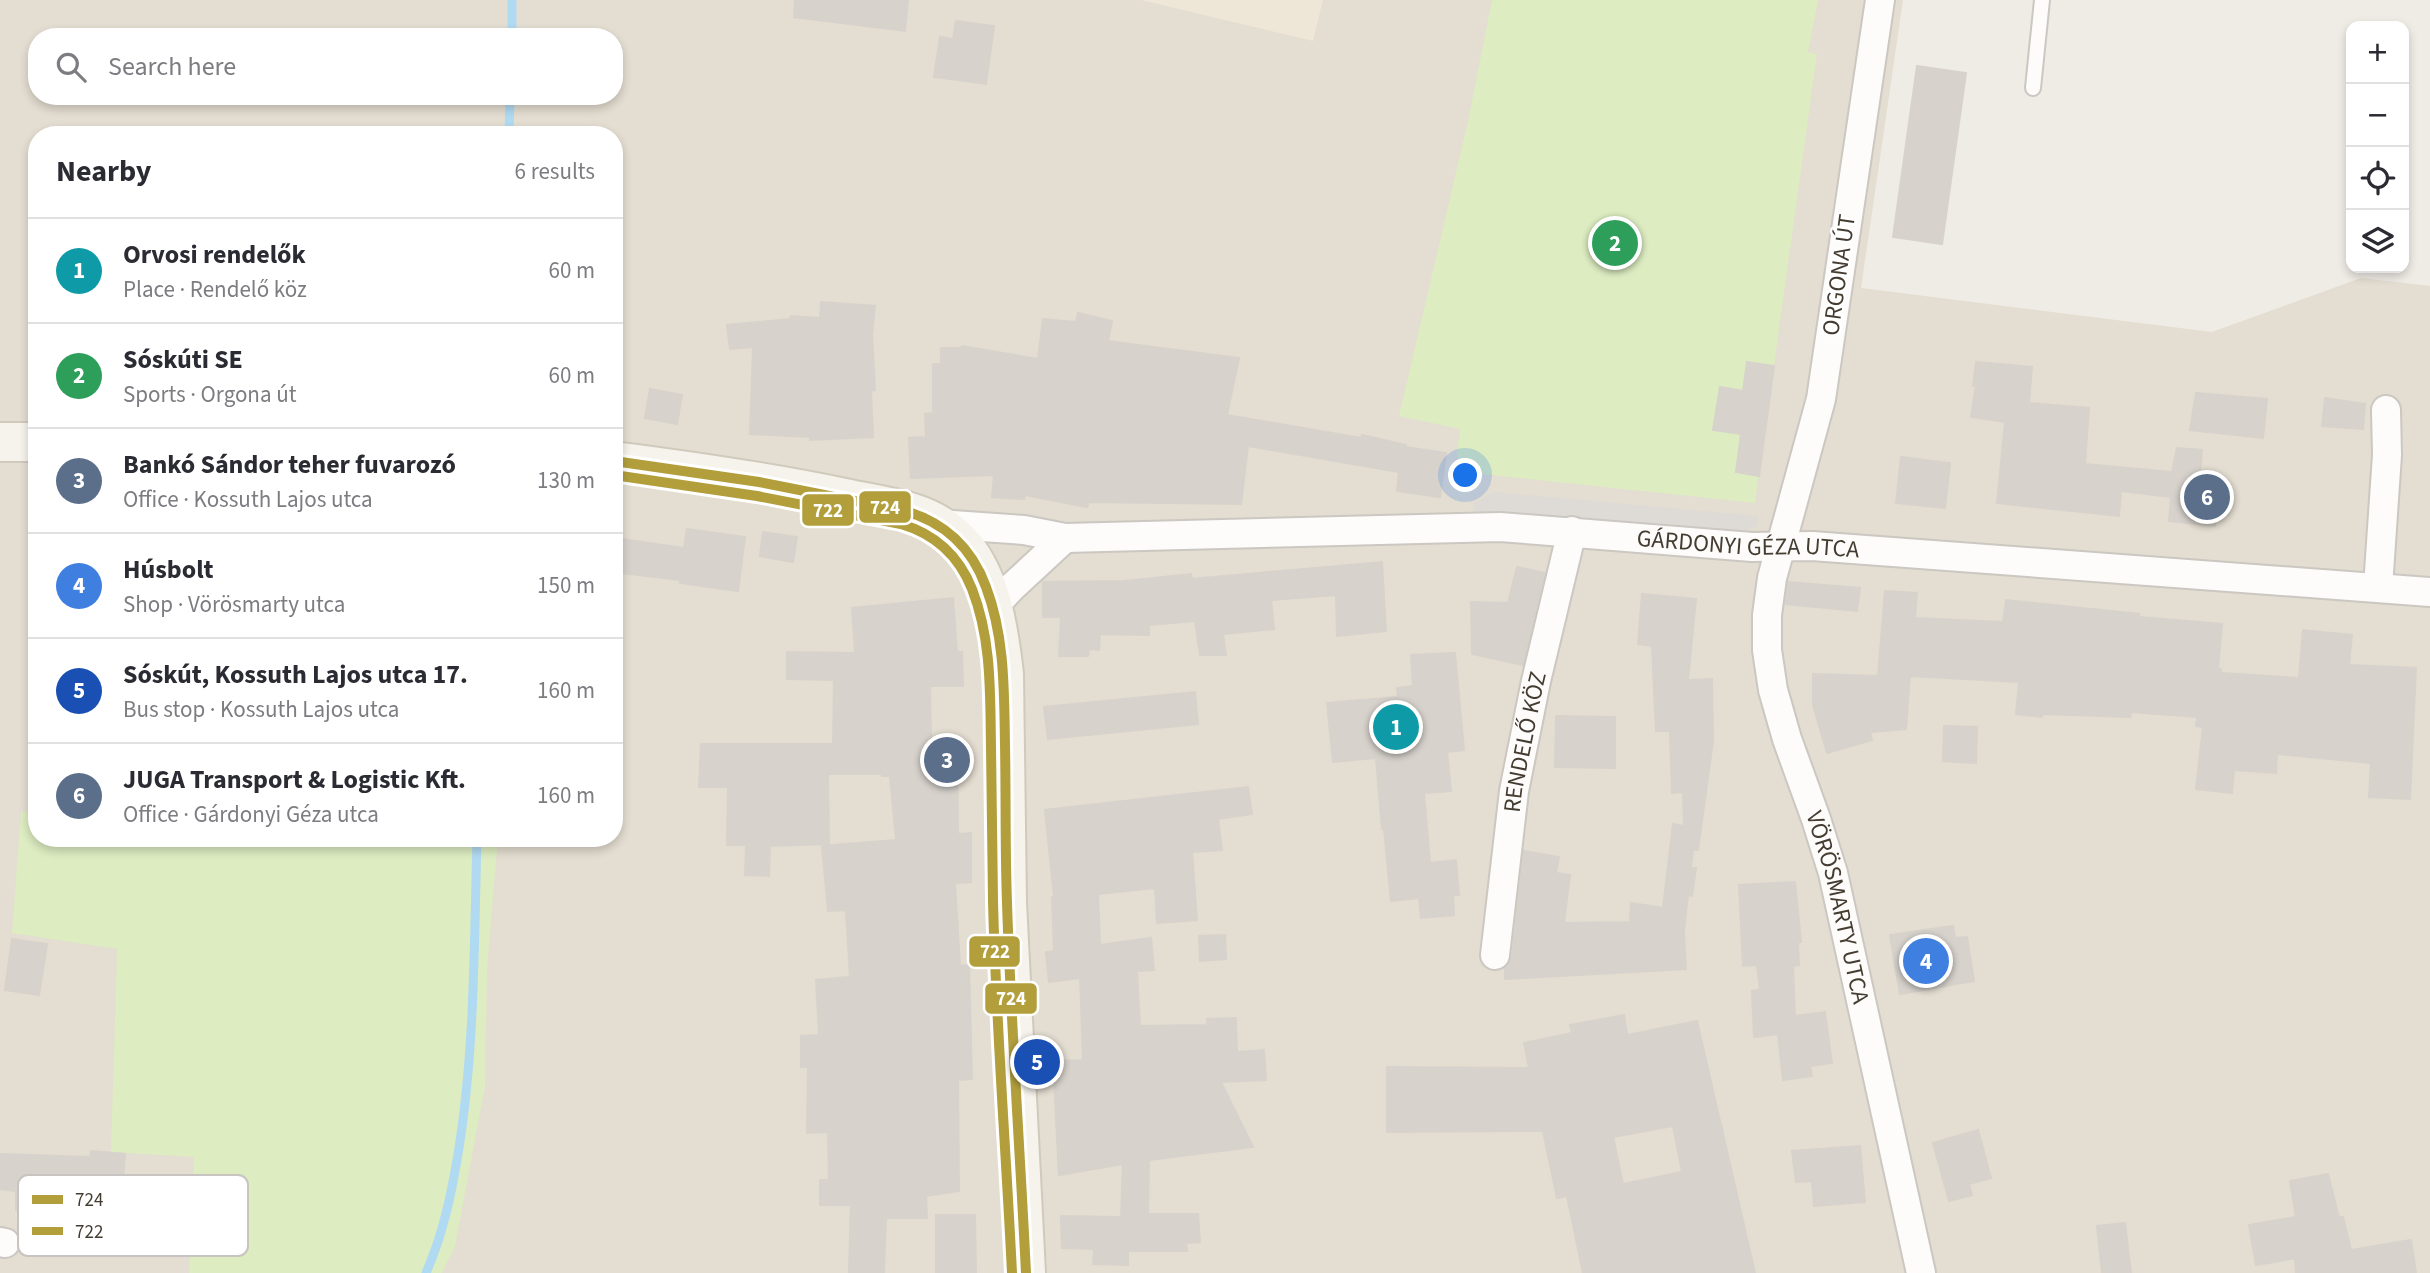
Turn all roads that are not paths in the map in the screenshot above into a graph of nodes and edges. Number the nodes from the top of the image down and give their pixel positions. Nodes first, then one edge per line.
1 (1880, 0) edge
2 (2042, 0) edge
3 (2033, 88) dead end
4 (2386, 410) dead end
5 (0, 442) edge
6 (28, 442) edge
7 (623, 462) edge
8 (938, 524) junction
9 (1572, 531) junction
10 (1065, 538) junction
11 (1780, 546) junction
12 (2378, 587) junction
13 (2430, 592) edge
14 (993, 607) junction
15 (1495, 955) dead end
16 (1026, 1273) edge
17 (1921, 1273) edge

1 - 11 street, ORGONA ÚT
2 - 3 lane
4 - 12 street
5 - 6 street
7 - 8 street
8 - 10 street, GÁRDONYI GÉZA UTCA
8 - 14 street
9 - 10 street, GÁRDONYI GÉZA UTCA
9 - 11 street, GÁRDONYI GÉZA UTCA
9 - 15 street, RENDELŐ KÖZ
10 - 14 street
11 - 12 street, GÁRDONYI GÉZA UTCA
11 - 17 street, VÖRÖSMARTY UTCA
12 - 13 street, GÁRDONYI GÉZA UTCA
14 - 16 street

